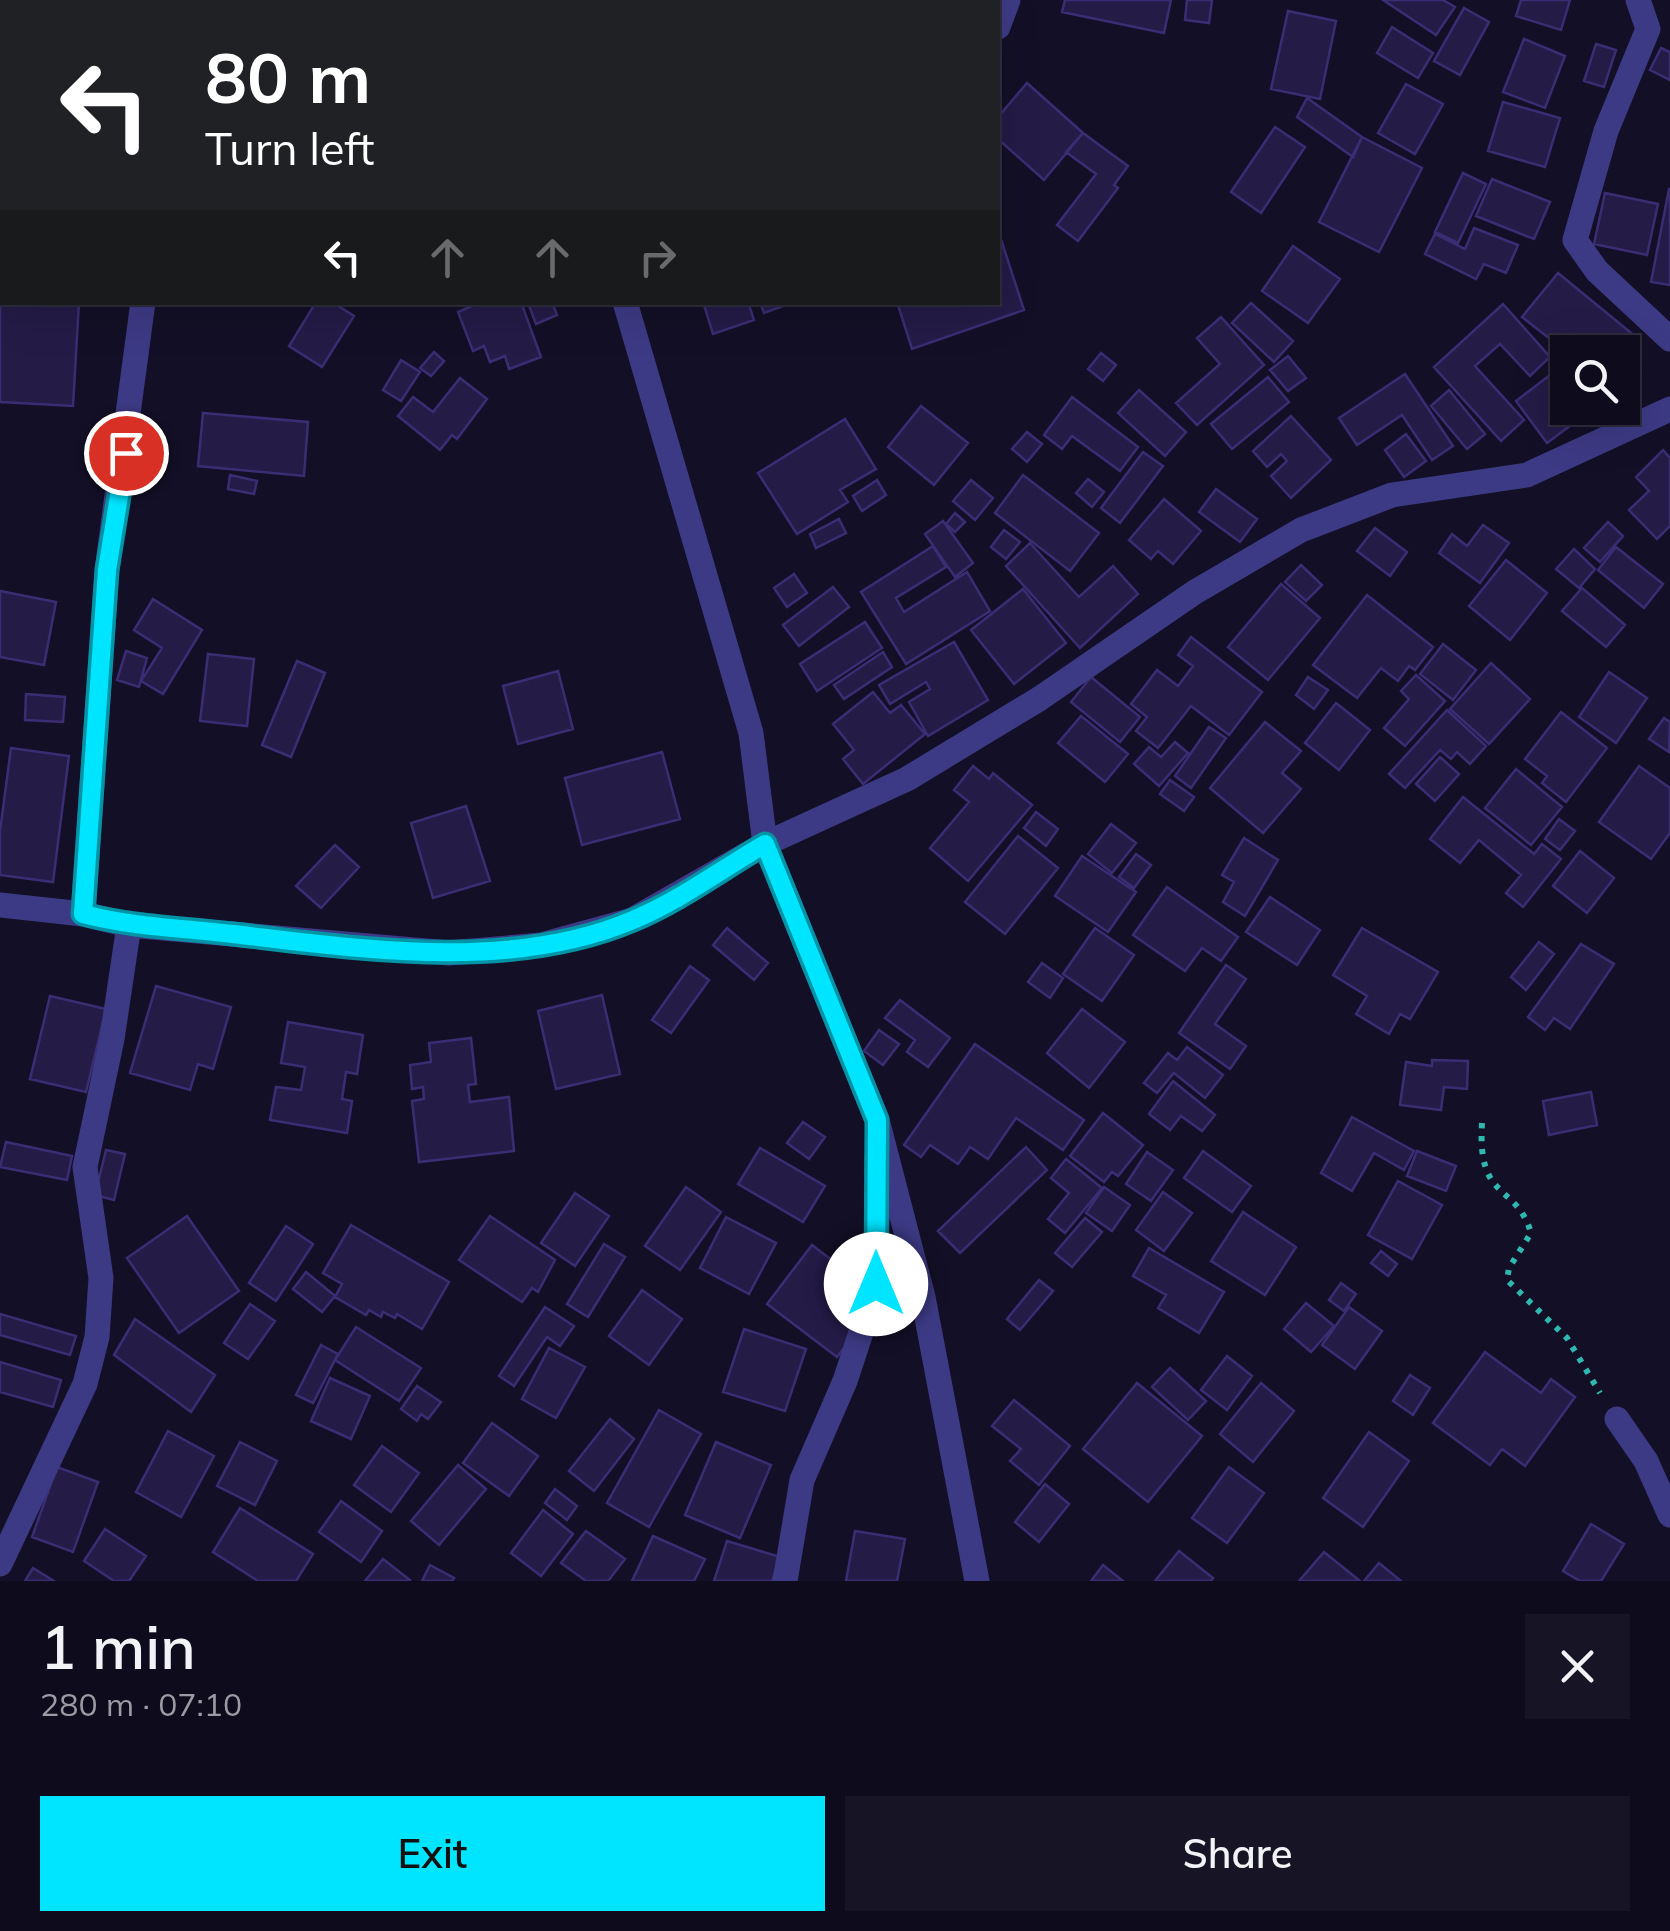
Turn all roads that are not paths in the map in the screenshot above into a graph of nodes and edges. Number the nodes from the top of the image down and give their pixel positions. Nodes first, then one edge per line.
1 (1638, 0) edge
2 (143, 305) edge
3 (626, 305) edge
4 (1670, 338) edge
5 (1670, 409) edge
6 (765, 844) junction
7 (0, 905) edge
8 (83, 914) junction
9 (129, 926) junction
10 (877, 1120) junction
11 (1617, 1419) road end
12 (1670, 1516) edge
13 (0, 1564) edge
14 (784, 1581) edge
15 (977, 1581) edge

1 - 4 street
2 - 8 street
3 - 6 street
5 - 6 street
6 - 9 street
6 - 10 street
7 - 8 street
8 - 9 street
9 - 13 street
10 - 14 street
10 - 15 street
11 - 12 street

